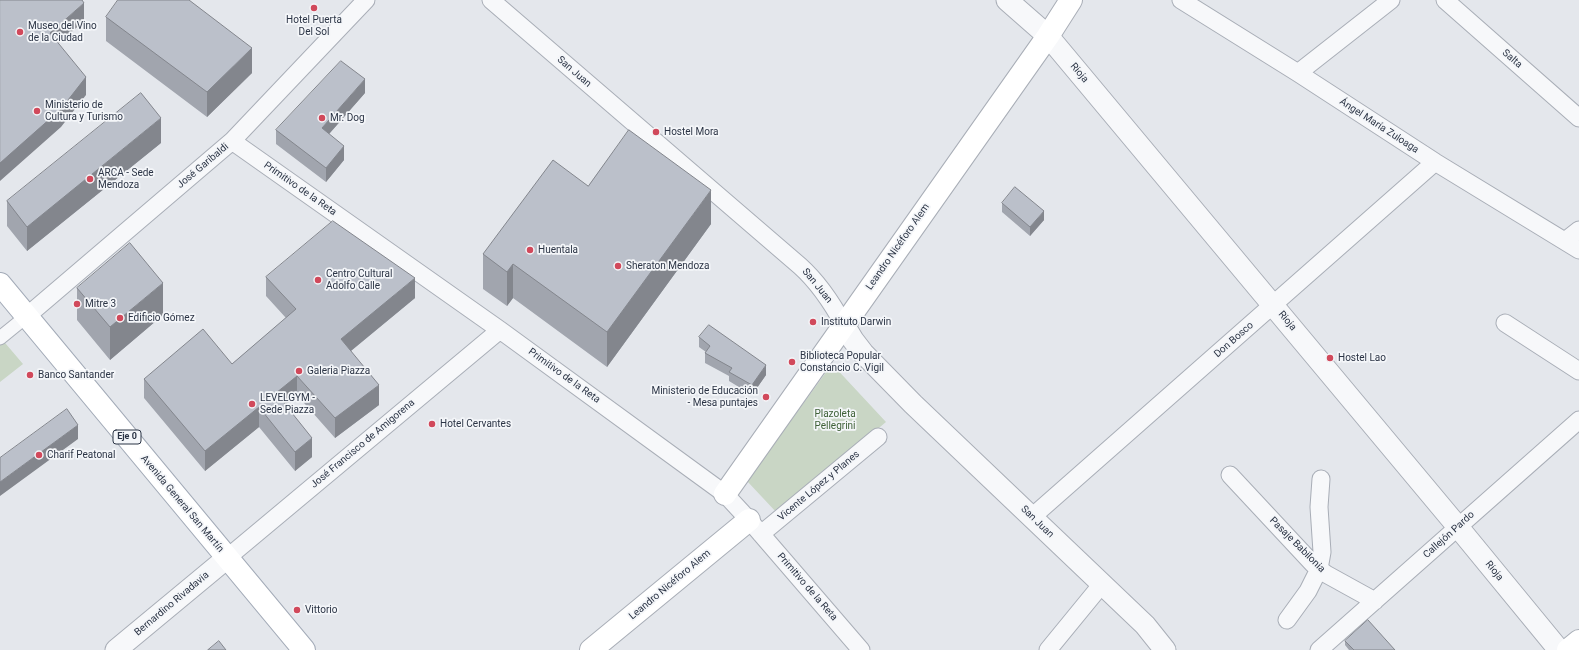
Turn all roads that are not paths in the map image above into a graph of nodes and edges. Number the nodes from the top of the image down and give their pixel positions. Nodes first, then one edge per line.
1 (366, 0) edge
2 (491, 0) edge
3 (1007, 0) edge
4 (1071, 0) edge
5 (1181, 0) edge
6 (1391, 0) edge
7 (1445, 0) edge
8 (1048, 36) junction
9 (1298, 73) junction
10 (1579, 118) edge
11 (232, 141) junction
12 (1435, 162) junction
13 (1579, 230) edge
14 (1565, 241) junction
15 (1579, 250) edge
16 (0, 284) edge
17 (1273, 305) junction
18 (27, 316) junction
19 (1505, 323) dead end
20 (844, 325) junction
21 (500, 330) junction
22 (0, 338) edge
23 (1579, 371) edge
24 (1579, 420) edge
25 (878, 437) dead end
26 (1230, 475) dead end
27 (1321, 479) dead end
28 (724, 494) junction
29 (1032, 517) junction
30 (755, 527) junction
31 (1458, 527) junction
32 (227, 558) junction
33 (1319, 569) junction
34 (1102, 584) junction
35 (1375, 600) junction
36 (1287, 620) dead end
37 (1579, 641) edge
38 (116, 650) edge
39 (304, 650) edge
40 (591, 650) edge
41 (861, 650) edge
42 (1048, 650) edge
43 (1165, 650) edge
44 (1319, 650) edge
45 (1559, 650) edge
46 (1568, 650) edge

1 - 11 street, José Garibaldi
2 - 20 street, San Juan
3 - 8 street, Rioja
4 - 8 main road, Leandro Nicéforo Alem
5 - 9 street, Ángel María Zuloaga
6 - 9 street
7 - 10 street, Salta
8 - 17 street, Rioja
8 - 20 main road, Leandro Nicéforo Alem
9 - 12 street, Ángel María Zuloaga
11 - 18 street, José Garibaldi
11 - 21 street, Primitivo de la Reta
12 - 14 street, Ángel María Zuloaga
12 - 17 street, Don Bosco
13 - 14 street
14 - 15 street, Ángel María Zuloaga
16 - 18 main road, Avenida General San Martín / Eje 0
17 - 29 street, Don Bosco
17 - 31 street, Rioja
18 - 22 street
18 - 32 main road, Avenida General San Martín / Eje 0
19 - 23 street
20 - 28 main road, Leandro Nicéforo Alem
20 - 29 street, San Juan
21 - 28 street, Primitivo de la Reta
21 - 32 street, José Francisco de Amigorena
24 - 31 street, Callejón Pardo
25 - 30 street, Vicente López y Planes
26 - 33 street, Pasaje Babilonia
27 - 33 street
28 - 30 street, Primitivo de la Reta
29 - 34 street, San Juan
30 - 40 main road, Leandro Nicéforo Alem
30 - 41 street, Primitivo de la Reta
31 - 35 street, Callejón Pardo
31 - 45 street, Rioja
32 - 38 street, Bernardino Rivadavia
32 - 39 main road, Avenida General San Martín / Eje 0
33 - 35 street, Pasaje Babilonia
33 - 36 street
34 - 42 street
34 - 43 street, San Juan
35 - 44 street, Callejón Pardo
37 - 46 main road

